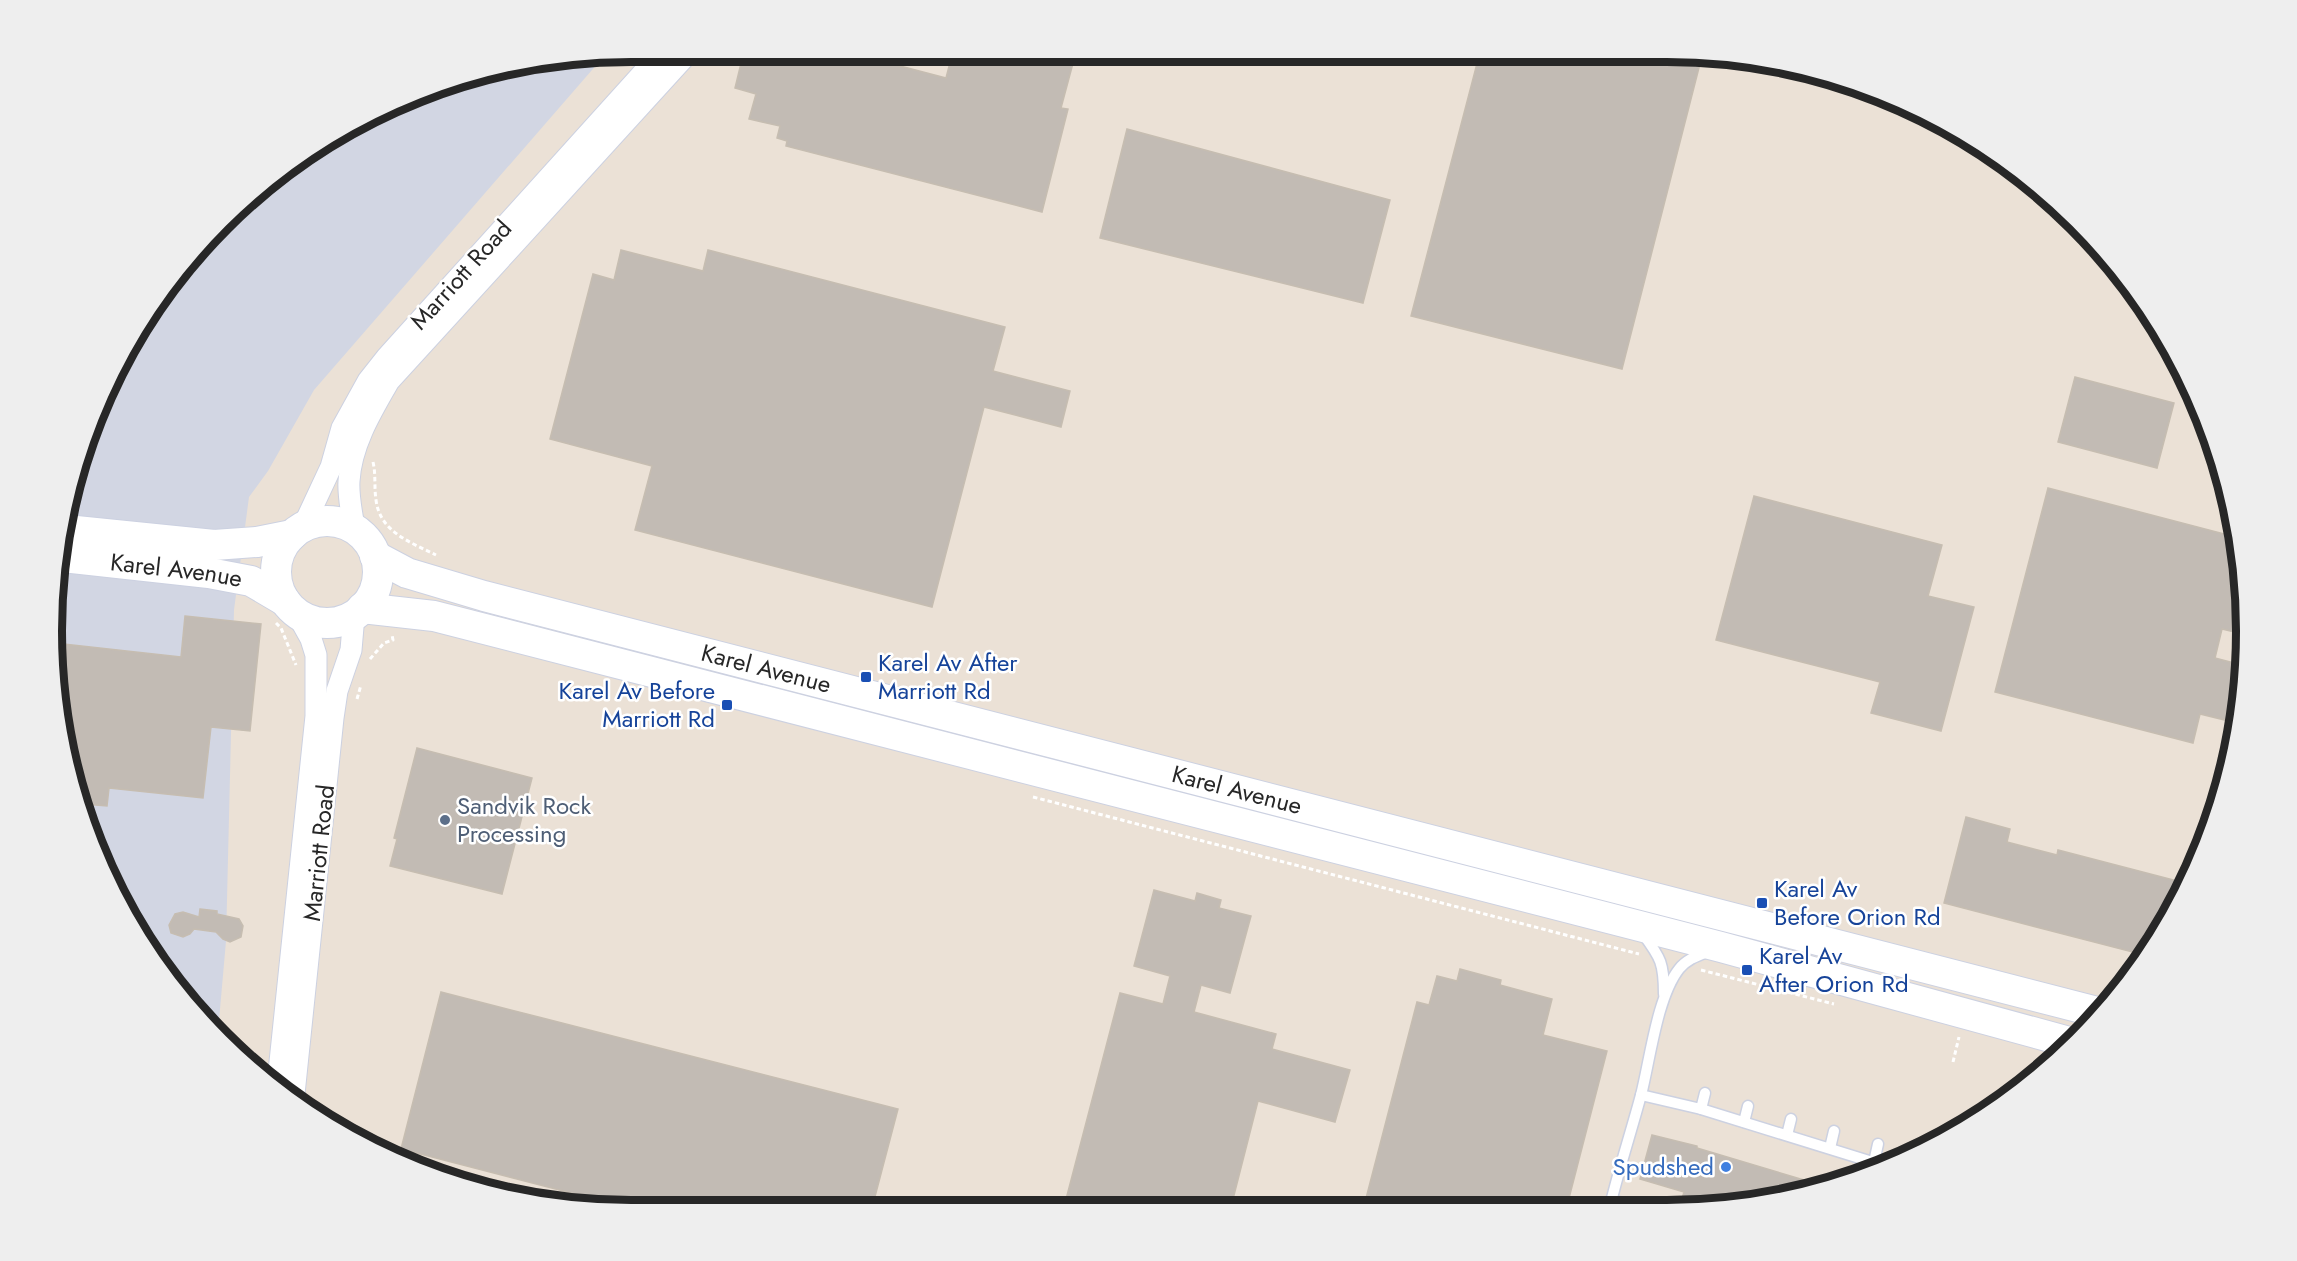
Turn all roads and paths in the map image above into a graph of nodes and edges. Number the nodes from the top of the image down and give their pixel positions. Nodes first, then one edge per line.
1 (653, 62) edge
2 (680, 62) edge
3 (376, 501) dead end
4 (354, 528) junction
5 (70, 530) edge
6 (297, 531) junction
7 (375, 556) junction
8 (66, 557) edge
9 (440, 557) dead end
10 (284, 610) junction
11 (358, 612) junction
12 (392, 632) dead end
13 (290, 651) dead end
14 (369, 660) dead end
15 (363, 681) dead end
16 (356, 701) dead end
17 (1031, 796) dead end
18 (1636, 925) junction
19 (1721, 947) junction
20 (1660, 960) junction
21 (1904, 962) junction
22 (1682, 965) junction
23 (1664, 997) junction
24 (1844, 1007) dead end
25 (2090, 1010) edge
26 (2017, 1028) junction
27 (1959, 1037) dead end
28 (2061, 1040) edge
29 (1953, 1062) dead end
30 (278, 1077) edge
31 (294, 1090) edge
32 (1705, 1093) dead end
33 (1641, 1095) junction
34 (1748, 1106) dead end
35 (1701, 1109) junction
36 (1791, 1119) dead end
37 (1744, 1122) junction
38 (1834, 1131) dead end
39 (1787, 1135) junction
40 (1878, 1144) dead end
41 (1830, 1148) junction
42 (1878, 1158) edge
43 (1871, 1161) edge
44 (1611, 1200) edge

1 - 6 street, Marriott Road
2 - 4 street, Marriott Road
3 - 9 path
4 - 6 main road, Karel Avenue
4 - 7 main road, Karel Avenue
5 - 6 main road, Karel Avenue
6 - 10 main road, Karel Avenue
7 - 11 main road
7 - 21 main road, Karel Avenue
8 - 10 main road, Karel Avenue
10 - 11 main road, Karel Avenue
10 - 13 path
10 - 30 street, Marriott Road
11 - 18 main road, Karel Avenue
11 - 31 street, Marriott Road
12 - 14 path
15 - 16 path
17 - 20 path
18 - 19 main road, Karel Avenue
18 - 20 lane
19 - 22 lane
19 - 26 main road, Karel Avenue
20 - 23 lane
21 - 25 main road, Karel Avenue
21 - 26 main road
22 - 23 lane
22 - 24 path
23 - 33 lane
26 - 28 main road, Karel Avenue
27 - 29 path
32 - 35 lane
33 - 35 lane
33 - 44 lane
34 - 37 lane
35 - 37 lane
36 - 39 lane
37 - 39 lane
38 - 41 lane
39 - 41 lane
40 - 42 lane
41 - 43 lane

